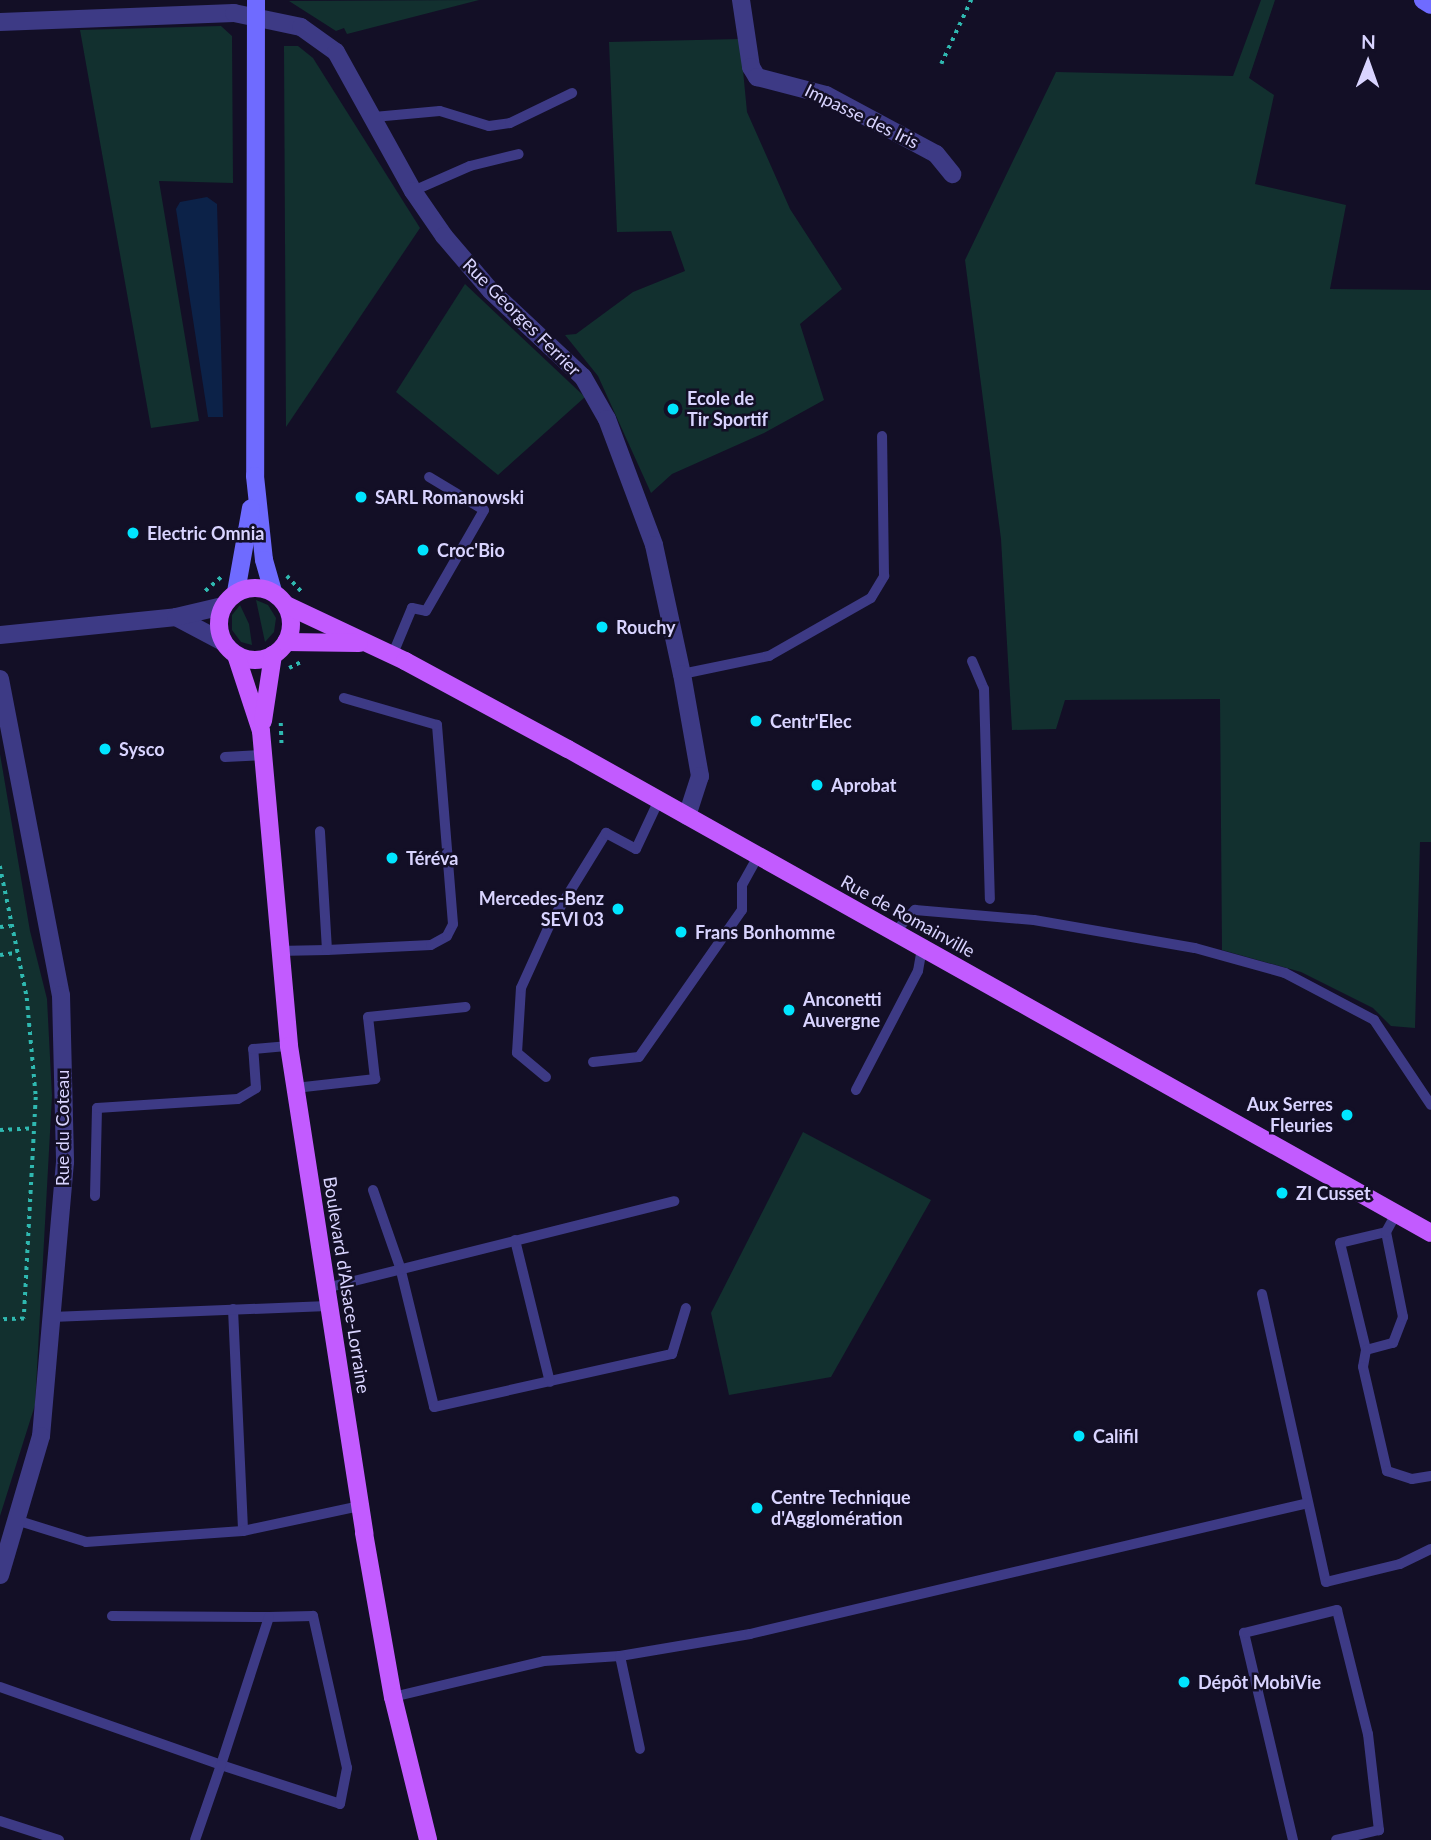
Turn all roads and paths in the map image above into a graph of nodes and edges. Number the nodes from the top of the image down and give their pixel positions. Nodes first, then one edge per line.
1 (741, 0) edge
2 (971, 0) edge
3 (1423, 0) edge
4 (1431, 5) edge
5 (256, 8) edge
6 (0, 22) edge
7 (941, 64) dead end
8 (572, 93) dead end
9 (374, 117) junction
10 (519, 155) dead end
11 (952, 174) dead end
12 (413, 191) junction
13 (882, 436) dead end
14 (255, 472) junction
15 (429, 477) dead end
16 (281, 568) dead end
17 (224, 575) dead end
18 (236, 592) junction
19 (273, 592) junction
20 (304, 595) dead end
21 (194, 596) dead end
22 (286, 605) junction
23 (223, 606) junction
24 (176, 617) junction
25 (0, 635) edge
26 (223, 642) junction
27 (286, 642) junction
28 (359, 643) junction
29 (315, 644) junction
30 (236, 655) junction
31 (273, 655) junction
32 (392, 656) junction
33 (972, 661) dead end
34 (681, 674) junction
35 (285, 676) dead end
36 (0, 679) edge
37 (344, 698) dead end
38 (281, 711) dead end
39 (261, 731) junction
40 (283, 751) dead end
41 (263, 755) junction
42 (225, 757) dead end
43 (659, 800) junction
44 (687, 816) junction
45 (320, 831) dead end
46 (758, 856) junction
47 (0, 866) edge
48 (990, 899) dead end
49 (10, 926) junction
50 (0, 927) edge
51 (895, 932) junction
52 (922, 948) junction
53 (327, 950) junction
54 (277, 951) junction
55 (16, 953) junction
56 (0, 955) edge
57 (465, 1007) dead end
58 (289, 1046) junction
59 (593, 1062) dead end
60 (547, 1077) dead end
61 (295, 1088) junction
62 (856, 1090) dead end
63 (1431, 1105) edge
64 (34, 1128) junction
65 (0, 1130) edge
66 (373, 1190) dead end
67 (95, 1196) dead end
68 (674, 1201) dead end
69 (1396, 1214) junction
70 (1386, 1232) junction
71 (1431, 1233) edge
72 (515, 1240) junction
73 (400, 1267) junction
74 (1262, 1294) dead end
75 (327, 1297) junction
76 (686, 1308) dead end
77 (233, 1309) junction
78 (52, 1317) junction
79 (0, 1320) edge
80 (1366, 1350) junction
81 (550, 1382) junction
82 (1431, 1476) edge
83 (1308, 1503) junction
84 (360, 1506) junction
85 (16, 1520) junction
86 (243, 1531) junction
87 (1431, 1549) edge
88 (0, 1575) edge
89 (112, 1616) dead end
90 (269, 1618) junction
91 (620, 1656) junction
92 (0, 1687) edge
93 (393, 1697) junction
94 (640, 1749) dead end
95 (220, 1765) junction
96 (0, 1821) edge
97 (59, 1840) edge
98 (195, 1840) edge
99 (428, 1840) edge
100 (1293, 1840) edge
101 (1336, 1840) edge

1 - 11 street, Impasse des Iris
2 - 7 path
3 - 4 street
5 - 6 street, Rue Georges Ferrier
5 - 9 street, Rue Georges Ferrier
5 - 14 street
8 - 9 lane
9 - 12 street, Rue Georges Ferrier
10 - 12 lane
12 - 34 street, Rue Georges Ferrier
13 - 34 lane
14 - 18 street
14 - 19 street
15 - 32 lane
16 - 20 path
17 - 21 path
18 - 19 main road
18 - 23 main road
19 - 22 main road
22 - 27 main road
22 - 28 main road, Rue de Romainville
23 - 24 street
23 - 26 main road
24 - 25 street
24 - 26 street
26 - 30 main road
27 - 29 main road, Rue de Romainville
27 - 31 main road
28 - 29 main road, Rue de Romainville
28 - 32 main road, Rue de Romainville
29 - 35 path
30 - 31 main road
30 - 39 main road, Boulevard d'Alsace-Lorraine
31 - 39 main road, Boulevard d'Alsace-Lorraine
32 - 43 main road, Rue de Romainville
33 - 48 lane
34 - 44 street, Rue Georges Ferrier
36 - 78 street, Rue du Coteau
37 - 53 lane
38 - 40 path
39 - 41 main road, Boulevard d'Alsace-Lorraine
41 - 42 lane
41 - 54 main road, Boulevard d'Alsace-Lorraine
43 - 44 main road, Rue de Romainville
43 - 60 lane
44 - 46 main road, Rue de Romainville
45 - 53 lane
46 - 51 main road, Rue de Romainville
46 - 59 lane
47 - 49 path
49 - 50 path
49 - 55 path
51 - 52 main road, Rue de Romainville
51 - 63 lane
52 - 62 lane
52 - 69 main road, Rue de Romainville
53 - 54 lane
54 - 58 main road, Boulevard d'Alsace-Lorraine
55 - 56 path
55 - 64 path
57 - 61 lane
58 - 61 main road, Boulevard d'Alsace-Lorraine
58 - 67 lane
61 - 75 main road, Boulevard d'Alsace-Lorraine
64 - 65 path
64 - 79 path
66 - 73 lane
68 - 72 lane
69 - 70 lane
69 - 71 main road, Rue de Romainville
70 - 80 lane
70 - 80 lane
72 - 73 lane
72 - 81 lane
73 - 75 lane
73 - 81 lane
74 - 83 lane
75 - 77 lane
75 - 84 main road, Boulevard d'Alsace-Lorraine
76 - 81 lane
77 - 78 lane
77 - 86 lane
78 - 85 street, Rue du Coteau
80 - 82 lane
83 - 87 lane
83 - 91 lane
84 - 86 lane
84 - 93 main road, Boulevard d'Alsace-Lorraine
85 - 86 lane
85 - 88 street, Rue du Coteau
89 - 90 lane
90 - 95 lane
90 - 95 lane
91 - 93 lane
91 - 94 lane
92 - 95 lane
93 - 99 main road, Boulevard d'Alsace-Lorraine
95 - 98 lane
96 - 97 lane
100 - 101 lane

